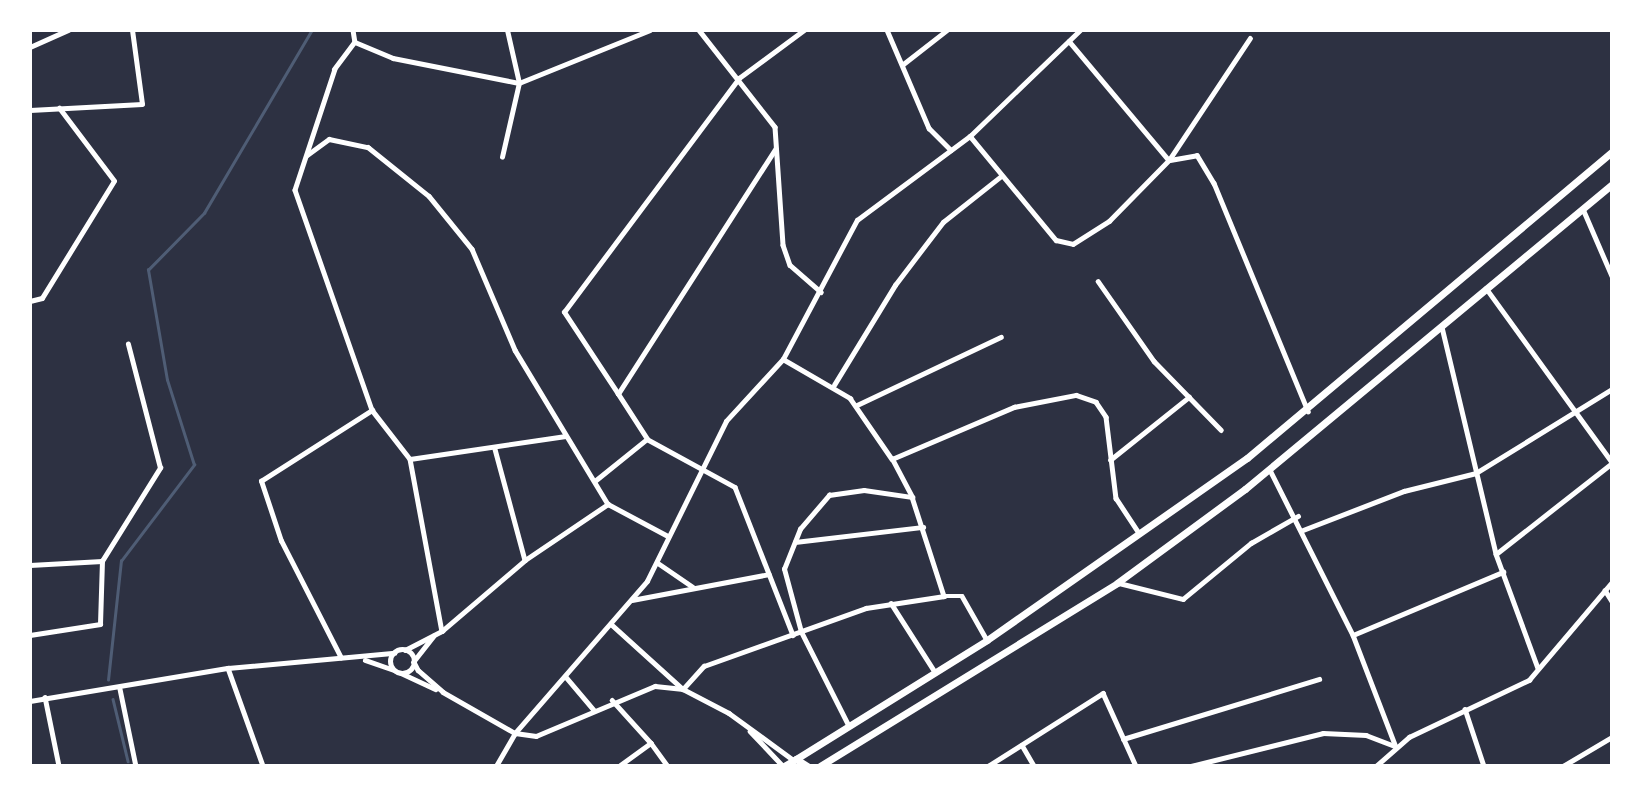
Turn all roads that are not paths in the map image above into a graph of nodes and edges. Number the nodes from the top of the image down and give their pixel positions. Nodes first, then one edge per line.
1 (68, 30) edge
2 (132, 30) edge
3 (353, 30) edge
4 (508, 30) edge
5 (650, 30) edge
6 (699, 30) edge
7 (804, 30) edge
8 (887, 30) edge
9 (947, 30) edge
10 (1080, 30) edge
11 (1250, 38) dead end
12 (1069, 41) junction
13 (355, 43) junction
14 (30, 47) edge
15 (902, 65) junction
16 (738, 78) junction
17 (519, 83) junction
18 (59, 108) junction
19 (30, 110) edge
20 (970, 136) junction
21 (775, 149) junction
22 (951, 150) junction
23 (1612, 152) edge
24 (307, 156) junction
25 (502, 157) dead end
26 (1169, 160) junction
27 (1000, 177) junction
28 (1612, 184) edge
29 (1583, 209) junction
30 (1612, 276) edge
31 (1098, 281) dead end
32 (1486, 288) junction
33 (821, 292) junction
34 (30, 302) edge
35 (1442, 327) junction
36 (1001, 337) dead end
37 (128, 345) dead end
38 (783, 359) junction
39 (834, 385) junction
40 (1612, 388) edge
41 (618, 394) junction
42 (1189, 397) junction
43 (857, 405) junction
44 (372, 410) junction
45 (1574, 410) junction
46 (1308, 411) junction
47 (1221, 430) dead end
48 (565, 436) junction
49 (647, 439) junction
50 (495, 449) junction
51 (410, 459) junction
52 (892, 459) junction
53 (1109, 460) junction
54 (1612, 463) edge
55 (701, 466) junction
56 (1270, 470) junction
57 (1476, 473) junction
58 (596, 480) junction
59 (912, 497) junction
60 (608, 504) junction
61 (1298, 516) junction
62 (923, 527) junction
63 (1303, 530) junction
64 (1140, 534) junction
65 (668, 536) junction
66 (795, 542) junction
67 (1496, 554) junction
68 (525, 560) junction
69 (102, 561) junction
70 (658, 563) junction
71 (30, 565) edge
72 (1503, 572) junction
73 (769, 574) junction
74 (1612, 582) edge
75 (1117, 583) junction
76 (694, 588) junction
77 (1605, 590) junction
78 (944, 596) junction
79 (631, 600) junction
80 (1612, 601) edge
81 (891, 603) junction
82 (611, 624) junction
83 (442, 631) junction
84 (801, 632) junction
85 (30, 635) edge
86 (793, 635) junction
87 (1353, 635) junction
88 (434, 636) junction
89 (987, 640) junction
90 (405, 650) junction
91 (394, 653) junction
92 (341, 658) junction
93 (361, 659) junction
94 (414, 662) junction
95 (228, 668) junction
96 (1538, 668) junction
97 (394, 670) junction
98 (935, 671) junction
99 (401, 673) junction
100 (566, 677) junction
101 (1319, 679) dead end
102 (120, 689) junction
103 (683, 689) junction
104 (443, 692) junction
105 (45, 697) junction
106 (612, 700) junction
107 (30, 701) edge
108 (1465, 709) junction
109 (594, 710) junction
110 (742, 722) junction
111 (848, 726) junction
112 (515, 733) junction
113 (1612, 737) edge
114 (1123, 739) junction
115 (650, 743) junction
116 (1022, 745) junction
117 (1396, 747) junction
118 (794, 759) junction
119 (59, 766) edge
120 (136, 766) edge
121 (262, 766) edge
122 (496, 766) edge
123 (619, 766) edge
124 (668, 766) edge
125 (783, 766) edge
126 (807, 766) edge
127 (820, 766) edge
128 (988, 766) edge
129 (1034, 766) edge
130 (1136, 766) edge
131 (1191, 766) edge
132 (1376, 766) edge
133 (1484, 766) edge
134 (1563, 766) edge

1 - 14 street
2 - 18 street
3 - 13 street
4 - 17 street
5 - 17 street
6 - 16 street
7 - 16 street
8 - 15 street
9 - 15 street
10 - 12 street
11 - 26 street
12 - 20 street
12 - 26 street
13 - 17 street
13 - 24 street
15 - 22 street
16 - 21 street
16 - 41 street
17 - 25 street
18 - 19 street
18 - 34 street
20 - 22 street
20 - 27 street
21 - 33 street
21 - 41 street
22 - 33 street
23 - 46 main road
24 - 44 street
24 - 48 street
26 - 27 street
26 - 46 street
27 - 39 street
28 - 29 main road
29 - 30 street
29 - 32 main road
31 - 42 street
32 - 35 main road
32 - 45 street
33 - 38 street
35 - 56 main road
35 - 57 street
36 - 43 street
37 - 69 street
38 - 39 street
38 - 55 street
39 - 43 street
40 - 45 street
41 - 49 street
42 - 47 street
42 - 53 street
43 - 52 street
44 - 51 street
44 - 92 street
45 - 54 street
45 - 57 street
46 - 64 main road
48 - 50 street
48 - 58 street
49 - 55 street
49 - 58 street
50 - 51 street
50 - 68 street
51 - 83 street
52 - 53 street
52 - 59 street
53 - 64 street
54 - 67 street
55 - 65 street
55 - 73 street
56 - 61 street
56 - 75 main road
57 - 63 street
57 - 67 street
58 - 60 street
59 - 62 street
59 - 66 street
60 - 65 street
60 - 68 street
61 - 63 street
61 - 75 street
62 - 66 street
62 - 78 street
63 - 87 street
64 - 89 main road
65 - 70 street
66 - 84 street
67 - 72 street
68 - 83 street
69 - 71 street
69 - 85 street
70 - 76 street
70 - 79 street
72 - 87 street
72 - 96 street
73 - 76 street
73 - 86 street
74 - 77 street
75 - 127 main road
76 - 79 street
77 - 80 street
77 - 96 street
78 - 81 street
78 - 89 street
79 - 82 street
81 - 84 street
81 - 98 street
82 - 100 street
82 - 103 street
83 - 88 street
84 - 86 street
84 - 111 street
86 - 103 street
87 - 117 street
88 - 90 street
88 - 94 street
89 - 98 main road
90 - 91 street
90 - 94 street
91 - 93 street
91 - 97 street
92 - 93 street
92 - 95 street
93 - 97 street
94 - 99 street
94 - 104 street
95 - 102 street
95 - 121 street
96 - 108 street
97 - 99 street
98 - 111 main road
99 - 104 street
100 - 109 street
100 - 112 street
101 - 114 street
102 - 105 street
102 - 120 street
103 - 106 street
103 - 110 street
104 - 112 street
105 - 107 street
105 - 119 street
106 - 109 street
106 - 115 street
108 - 117 street
108 - 133 street
109 - 112 street
110 - 118 street
110 - 125 street
111 - 118 main road
112 - 122 street
113 - 134 street
114 - 116 street
114 - 130 street
115 - 123 street
115 - 124 street
116 - 128 street
116 - 129 street
117 - 131 street
117 - 132 street
118 - 125 main road
118 - 126 main road

